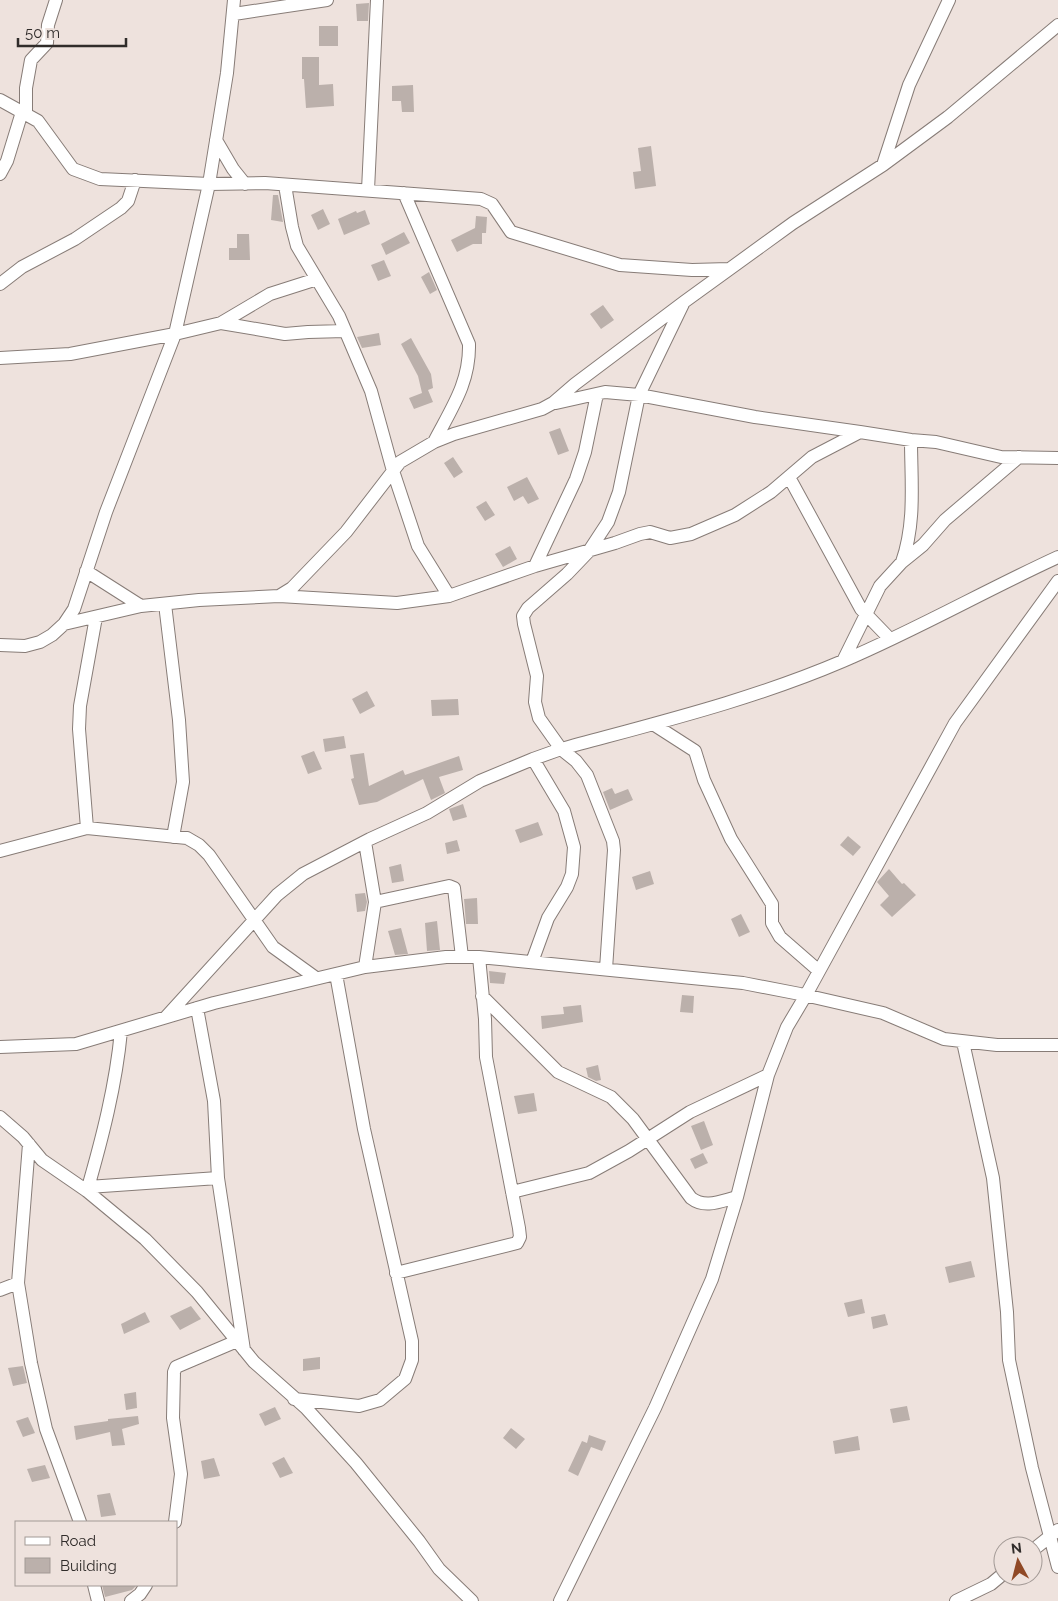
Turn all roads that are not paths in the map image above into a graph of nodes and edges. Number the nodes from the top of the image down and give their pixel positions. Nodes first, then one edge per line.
1 (56, 0) edge
2 (234, 0) edge
3 (326, 0) edge
4 (377, 0) edge
5 (949, 0) edge
6 (234, 14) junction
7 (1058, 25) edge
8 (0, 100) edge
9 (24, 113) junction
10 (216, 140) junction
11 (883, 165) junction
12 (0, 174) edge
13 (135, 180) junction
14 (209, 184) junction
15 (245, 184) junction
16 (285, 185) junction
17 (368, 190) junction
18 (404, 193) junction
19 (729, 269) junction
20 (317, 279) junction
21 (0, 284) edge
22 (684, 302) junction
23 (221, 323) junction
24 (345, 331) junction
25 (175, 334) junction
26 (0, 358) edge
27 (597, 394) junction
28 (639, 395) junction
29 (553, 403) junction
30 (860, 432) junction
31 (911, 440) junction
32 (434, 442) junction
33 (1019, 457) junction
34 (1058, 458) edge
35 (393, 471) junction
36 (789, 477) junction
37 (588, 551) junction
38 (1058, 557) edge
39 (902, 562) junction
40 (535, 566) junction
41 (86, 571) junction
42 (1058, 581) edge
43 (279, 596) junction
44 (449, 596) junction
45 (165, 604) junction
46 (141, 606) junction
47 (866, 615) junction
48 (96, 617) junction
49 (64, 624) junction
50 (890, 639) junction
51 (0, 645) edge
52 (843, 661) junction
53 (653, 724) junction
54 (561, 749) junction
55 (533, 759) junction
56 (87, 828) junction
57 (173, 837) junction
58 (365, 842) junction
59 (0, 851) edge
60 (375, 902) junction
61 (254, 919) junction
62 (462, 957) junction
63 (479, 957) junction
64 (532, 962) junction
65 (364, 966) junction
66 (606, 969) junction
67 (819, 971) junction
68 (336, 974) junction
69 (316, 978) junction
70 (806, 995) junction
71 (482, 996) junction
72 (197, 1008) junction
73 (166, 1017) junction
74 (121, 1031) junction
75 (963, 1042) junction
76 (1058, 1045) edge
77 (0, 1047) edge
78 (768, 1075) junction
79 (0, 1117) edge
80 (648, 1138) junction
81 (29, 1144) junction
82 (218, 1178) junction
83 (88, 1189) junction
84 (512, 1192) junction
85 (737, 1197) junction
86 (396, 1273) junction
87 (18, 1283) junction
88 (0, 1290) edge
89 (240, 1346) junction
90 (294, 1398) junction
91 (80, 1521) edge
92 (175, 1521) edge
93 (1054, 1533) edge
94 (1043, 1542) edge
95 (1058, 1567) edge
96 (993, 1582) edge
97 (94, 1586) edge
98 (145, 1586) edge
99 (98, 1601) edge
100 (131, 1601) edge
101 (472, 1601) edge
102 (560, 1601) edge
103 (956, 1601) edge

1 - 9 street
2 - 6 street
3 - 6 street
4 - 17 street
5 - 11 street
6 - 10 street
7 - 11 street
8 - 9 street
9 - 12 street
9 - 13 street
10 - 14 street
10 - 15 street
11 - 19 street
13 - 14 street
13 - 21 street
14 - 15 street
14 - 25 street
15 - 16 street
16 - 17 street
16 - 20 street
17 - 18 street
18 - 19 street
18 - 32 street
19 - 22 street
20 - 23 street
20 - 24 street
22 - 28 street
22 - 29 street
23 - 24 street
23 - 25 street
24 - 35 street
25 - 26 street
25 - 41 street
27 - 28 street
27 - 29 street
27 - 40 street
28 - 30 street
28 - 37 street
29 - 32 street
30 - 31 street
30 - 36 street
31 - 33 street
31 - 39 street
32 - 35 street
33 - 34 street
33 - 39 street
35 - 43 street
35 - 44 street
36 - 37 street
36 - 47 street
37 - 40 street
37 - 54 street
38 - 50 street
39 - 47 street
40 - 44 street
41 - 46 street
41 - 49 street
42 - 67 street
43 - 44 street
43 - 45 street
45 - 46 street
45 - 57 street
46 - 48 street
47 - 50 street
47 - 52 street
48 - 49 street
48 - 56 street
49 - 51 street
50 - 52 street
52 - 53 street
53 - 54 street
53 - 67 street
54 - 55 street
54 - 66 street
55 - 58 street
55 - 64 street
56 - 57 street
56 - 59 street
57 - 61 street
58 - 60 street
58 - 61 street
60 - 62 street
60 - 65 street
61 - 69 street
61 - 73 street
62 - 63 street
62 - 65 street
63 - 64 street
63 - 71 street
64 - 66 street
65 - 68 street
66 - 70 street
67 - 70 street
68 - 69 street
68 - 86 street
69 - 72 street
70 - 75 street
70 - 78 street
71 - 80 street
71 - 84 street
72 - 73 street
72 - 82 street
73 - 74 street
74 - 77 street
74 - 83 street
75 - 76 street
75 - 93 street
78 - 80 street
78 - 85 street
79 - 81 street
80 - 84 street
80 - 85 street
81 - 83 street
81 - 87 street
82 - 83 street
82 - 89 street
83 - 89 street
84 - 86 street
85 - 102 street
86 - 90 street
87 - 88 street
87 - 91 street
89 - 90 street
89 - 92 street
90 - 101 street
93 - 94 street
93 - 95 street
96 - 103 street
97 - 99 street
98 - 100 street

